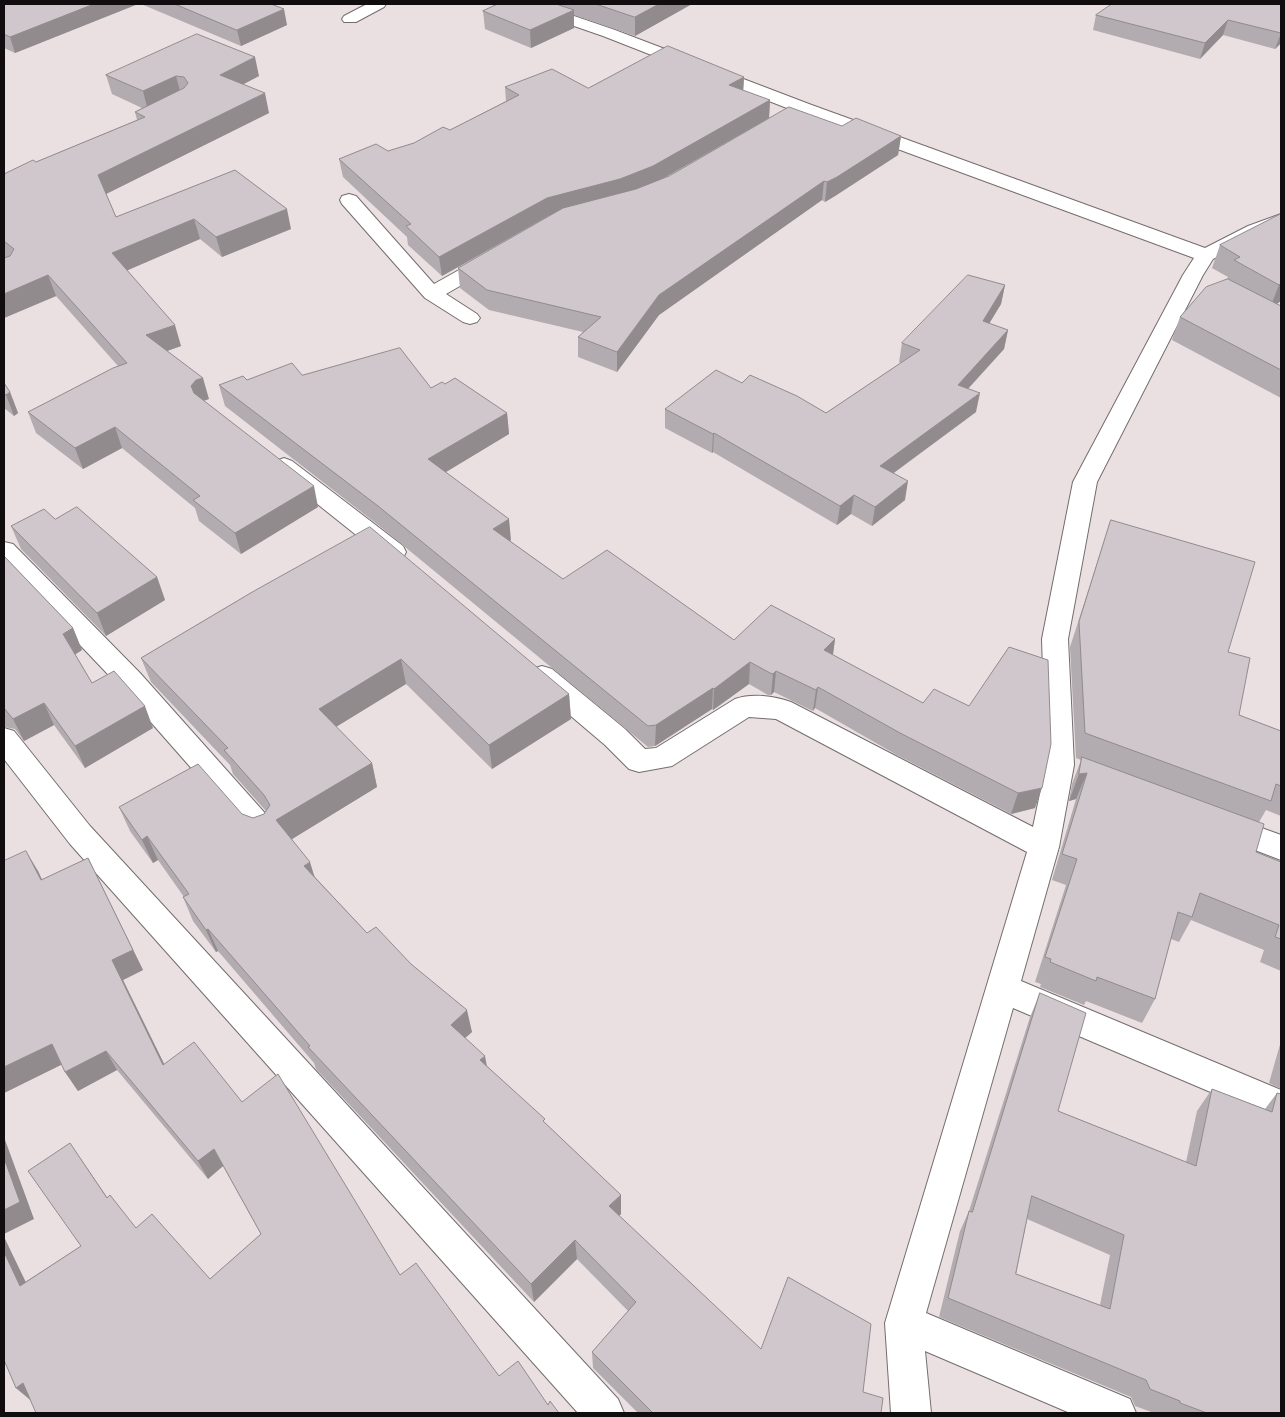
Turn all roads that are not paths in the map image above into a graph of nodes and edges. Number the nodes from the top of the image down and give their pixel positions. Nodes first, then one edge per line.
1 (378, 4) edge
2 (525, 4) edge
3 (350, 19) dead end
4 (803, 108) junction
5 (786, 118) edge
6 (349, 200) dead end
7 (1281, 220) edge
8 (507, 251) edge
9 (1203, 271) junction
10 (432, 294) junction
11 (470, 318) dead end
12 (264, 450) edge
13 (372, 535) junction
14 (4, 550) edge
15 (347, 550) edge
16 (410, 566) edge
17 (524, 661) edge
18 (4, 738) edge
19 (1060, 765) junction
20 (1088, 776) edge
21 (1198, 817) edge
22 (261, 828) edge
23 (1044, 847) junction
24 (1281, 848) edge
25 (1004, 989) junction
26 (1281, 1106) edge
27 (904, 1323) junction
28 (604, 1413) edge
29 (911, 1413) edge
30 (1116, 1413) edge

1 - 3 street
2 - 4 street
4 - 5 street
4 - 9 street
6 - 10 street
7 - 9 street
8 - 10 street
9 - 19 street
10 - 11 street
12 - 13 street
13 - 15 street
13 - 16 street
14 - 22 street
17 - 23 street
18 - 28 street
19 - 20 street
19 - 23 street
21 - 24 street
23 - 25 street
25 - 26 street
25 - 27 street
27 - 29 street
27 - 30 street

